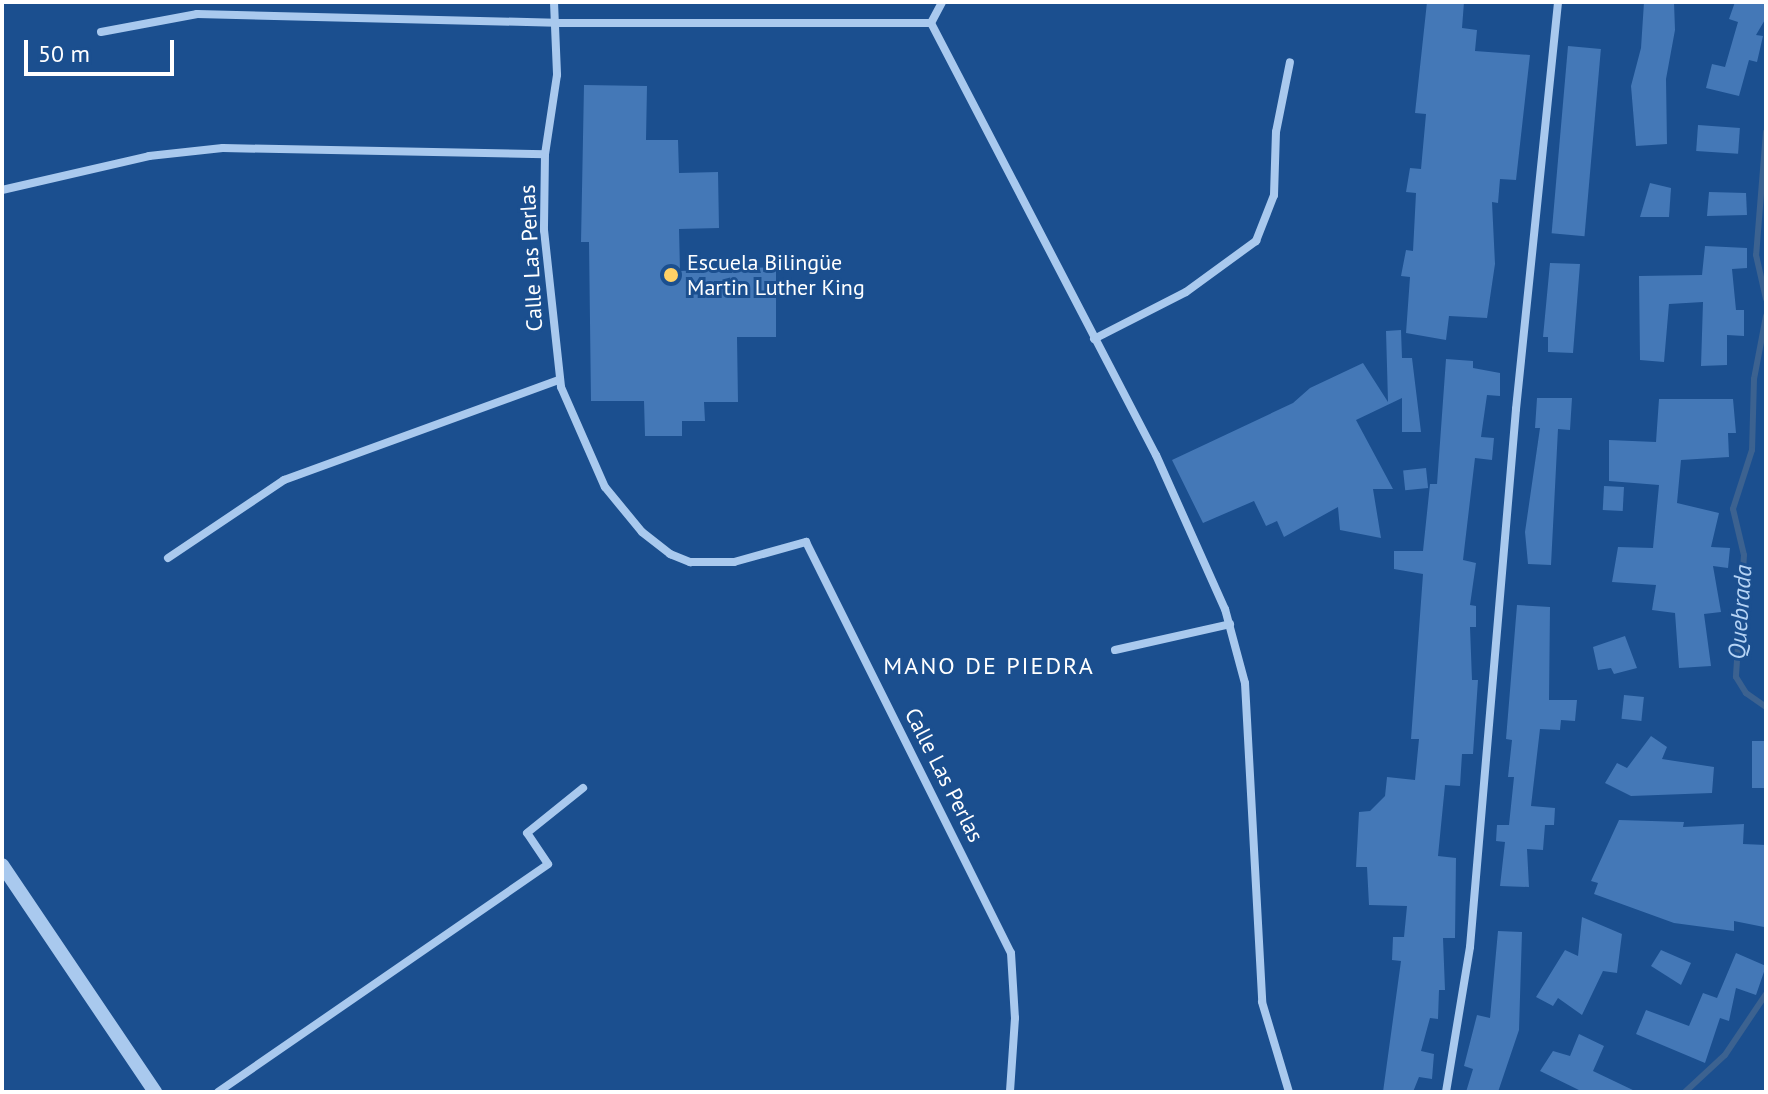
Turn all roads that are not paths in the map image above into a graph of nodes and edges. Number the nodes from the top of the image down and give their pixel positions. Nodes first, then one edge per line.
1 (554, 2) edge
2 (942, 2) edge
3 (1558, 2) edge
4 (555, 23) junction
5 (931, 23) junction
6 (101, 32) dead end
7 (1290, 62) dead end
8 (545, 154) junction
9 (2, 190) edge
10 (1094, 339) junction
11 (559, 380) junction
12 (168, 558) dead end
13 (1230, 624) junction
14 (1115, 650) dead end
15 (583, 788) dead end
16 (2, 865) edge
17 (155, 1092) edge
18 (218, 1092) edge
19 (1010, 1092) edge
20 (1289, 1092) edge
21 (1446, 1092) edge

1 - 4 street, Calle Las Perlas
2 - 5 street
3 - 21 street
4 - 5 street
4 - 6 street
4 - 8 street, Calle Las Perlas
5 - 10 street
7 - 10 street
8 - 9 street
8 - 11 street, Calle Las Perlas
10 - 13 street
11 - 12 street
11 - 19 street, Calle Las Perlas
13 - 14 street
13 - 20 street
15 - 18 street
16 - 17 street

